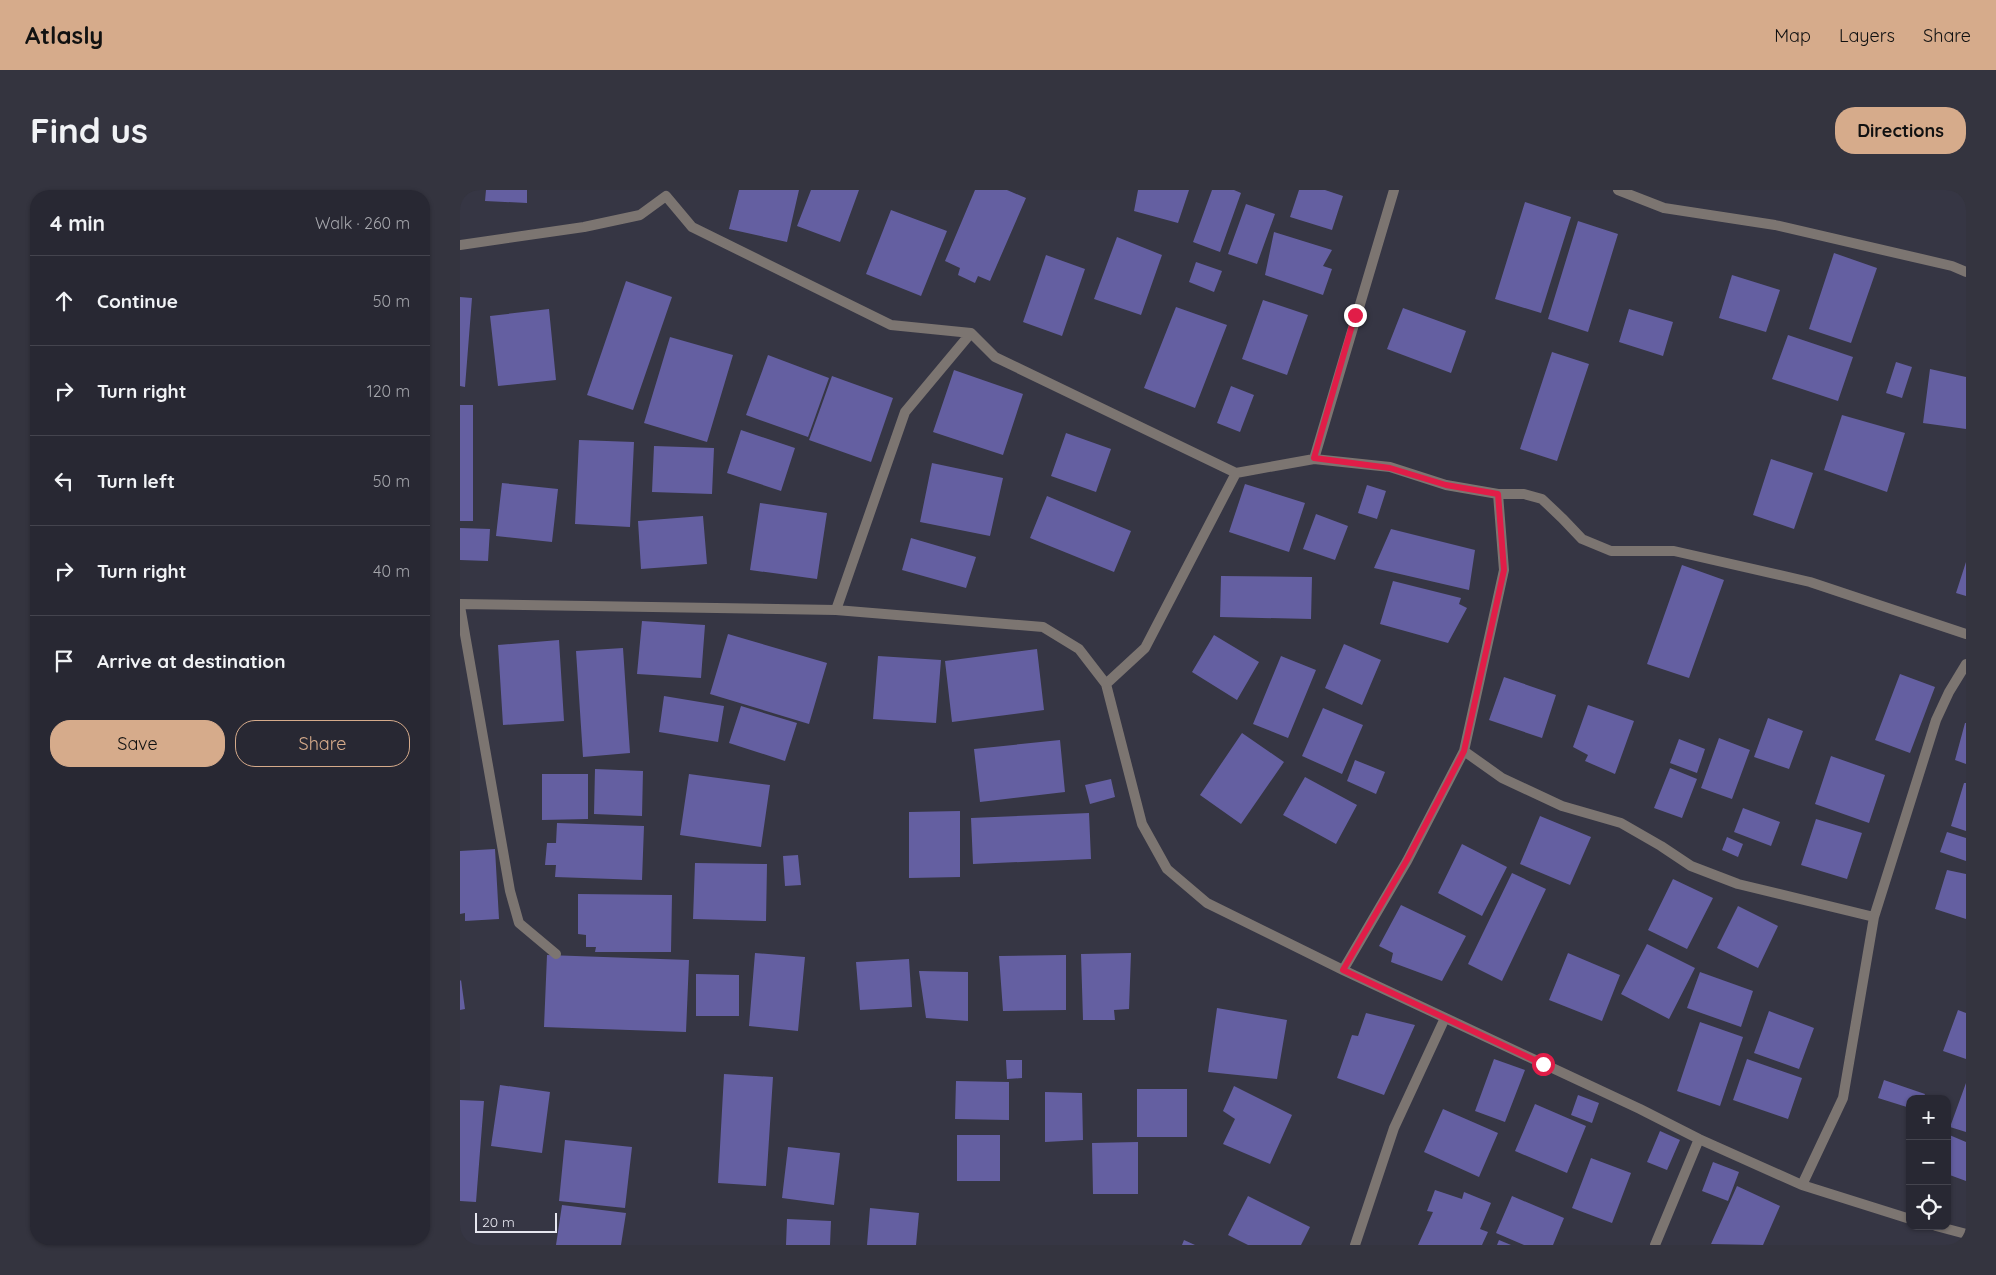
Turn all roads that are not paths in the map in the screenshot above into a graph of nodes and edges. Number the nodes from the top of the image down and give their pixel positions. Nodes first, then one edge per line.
1 (1394, 190) edge
2 (1618, 190) edge
3 (665, 193) edge
4 (460, 245) edge
5 (1966, 272) edge
6 (971, 332) junction
7 (1314, 458) junction
8 (1236, 473) junction
9 (1498, 494) junction
10 (460, 605) edge
11 (836, 610) junction
12 (1966, 634) edge
13 (1966, 664) edge
14 (1106, 684) junction
15 (1464, 751) junction
16 (1874, 917) junction
17 (556, 954) dead end
18 (1343, 970) junction
19 (1445, 1018) junction
20 (1700, 1140) junction
21 (1802, 1185) junction
22 (1906, 1218) edge
23 (1951, 1230) edge
24 (1966, 1234) edge
25 (1355, 1245) edge
26 (1655, 1245) edge

1 - 7 street
2 - 5 street
3 - 4 street
3 - 6 street
6 - 8 street
6 - 11 street
7 - 8 street
7 - 9 street
8 - 14 street
9 - 12 street
9 - 15 street
10 - 11 street
10 - 17 street
11 - 14 street
13 - 16 street
14 - 18 street
15 - 16 street
15 - 18 street
16 - 21 street
18 - 19 street
19 - 20 street
19 - 25 street
20 - 21 street
20 - 26 street
21 - 22 street
23 - 24 street

